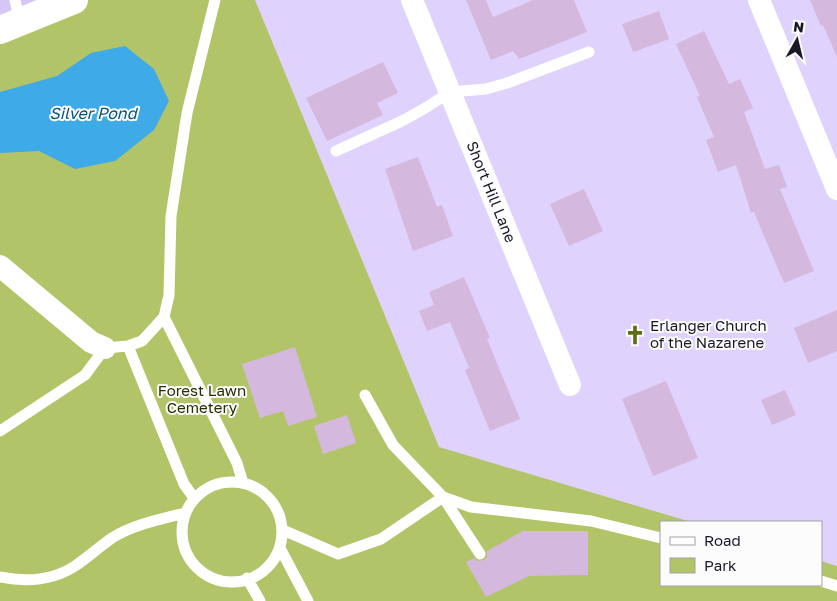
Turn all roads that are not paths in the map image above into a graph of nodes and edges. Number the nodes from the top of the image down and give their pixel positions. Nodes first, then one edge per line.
1 (74, 0) edge
2 (215, 0) edge
3 (412, 0) edge
4 (759, 0) edge
5 (12, 17) edge
6 (590, 52) dead end
7 (450, 92) junction
8 (336, 151) dead end
9 (837, 189) edge
10 (0, 266) edge
11 (164, 317) junction
12 (128, 346) junction
13 (105, 348) junction
14 (570, 385) dead end
15 (365, 395) dead end
16 (0, 431) edge
17 (243, 482) junction
18 (443, 497) junction
19 (194, 498) junction
20 (185, 513) junction
21 (283, 530) junction
22 (660, 538) edge
23 (280, 548) junction
24 (480, 554) dead end
25 (0, 577) edge
26 (247, 578) junction
27 (822, 581) edge
28 (837, 586) edge
29 (260, 601) edge
30 (308, 601) edge

1 - 5 main road
2 - 11 lane
3 - 7 street, Short Hill Lane
4 - 9 street
6 - 7 lane
7 - 8 lane
7 - 14 street, Short Hill Lane
10 - 13 street
11 - 12 lane
11 - 17 lane
12 - 13 lane
12 - 19 lane
13 - 16 lane
15 - 18 lane
17 - 19 lane
17 - 21 lane
18 - 21 lane
18 - 22 lane
18 - 24 lane
19 - 20 lane
20 - 25 lane
20 - 26 lane
21 - 23 lane
23 - 26 lane
23 - 30 lane
26 - 29 lane
27 - 28 lane

